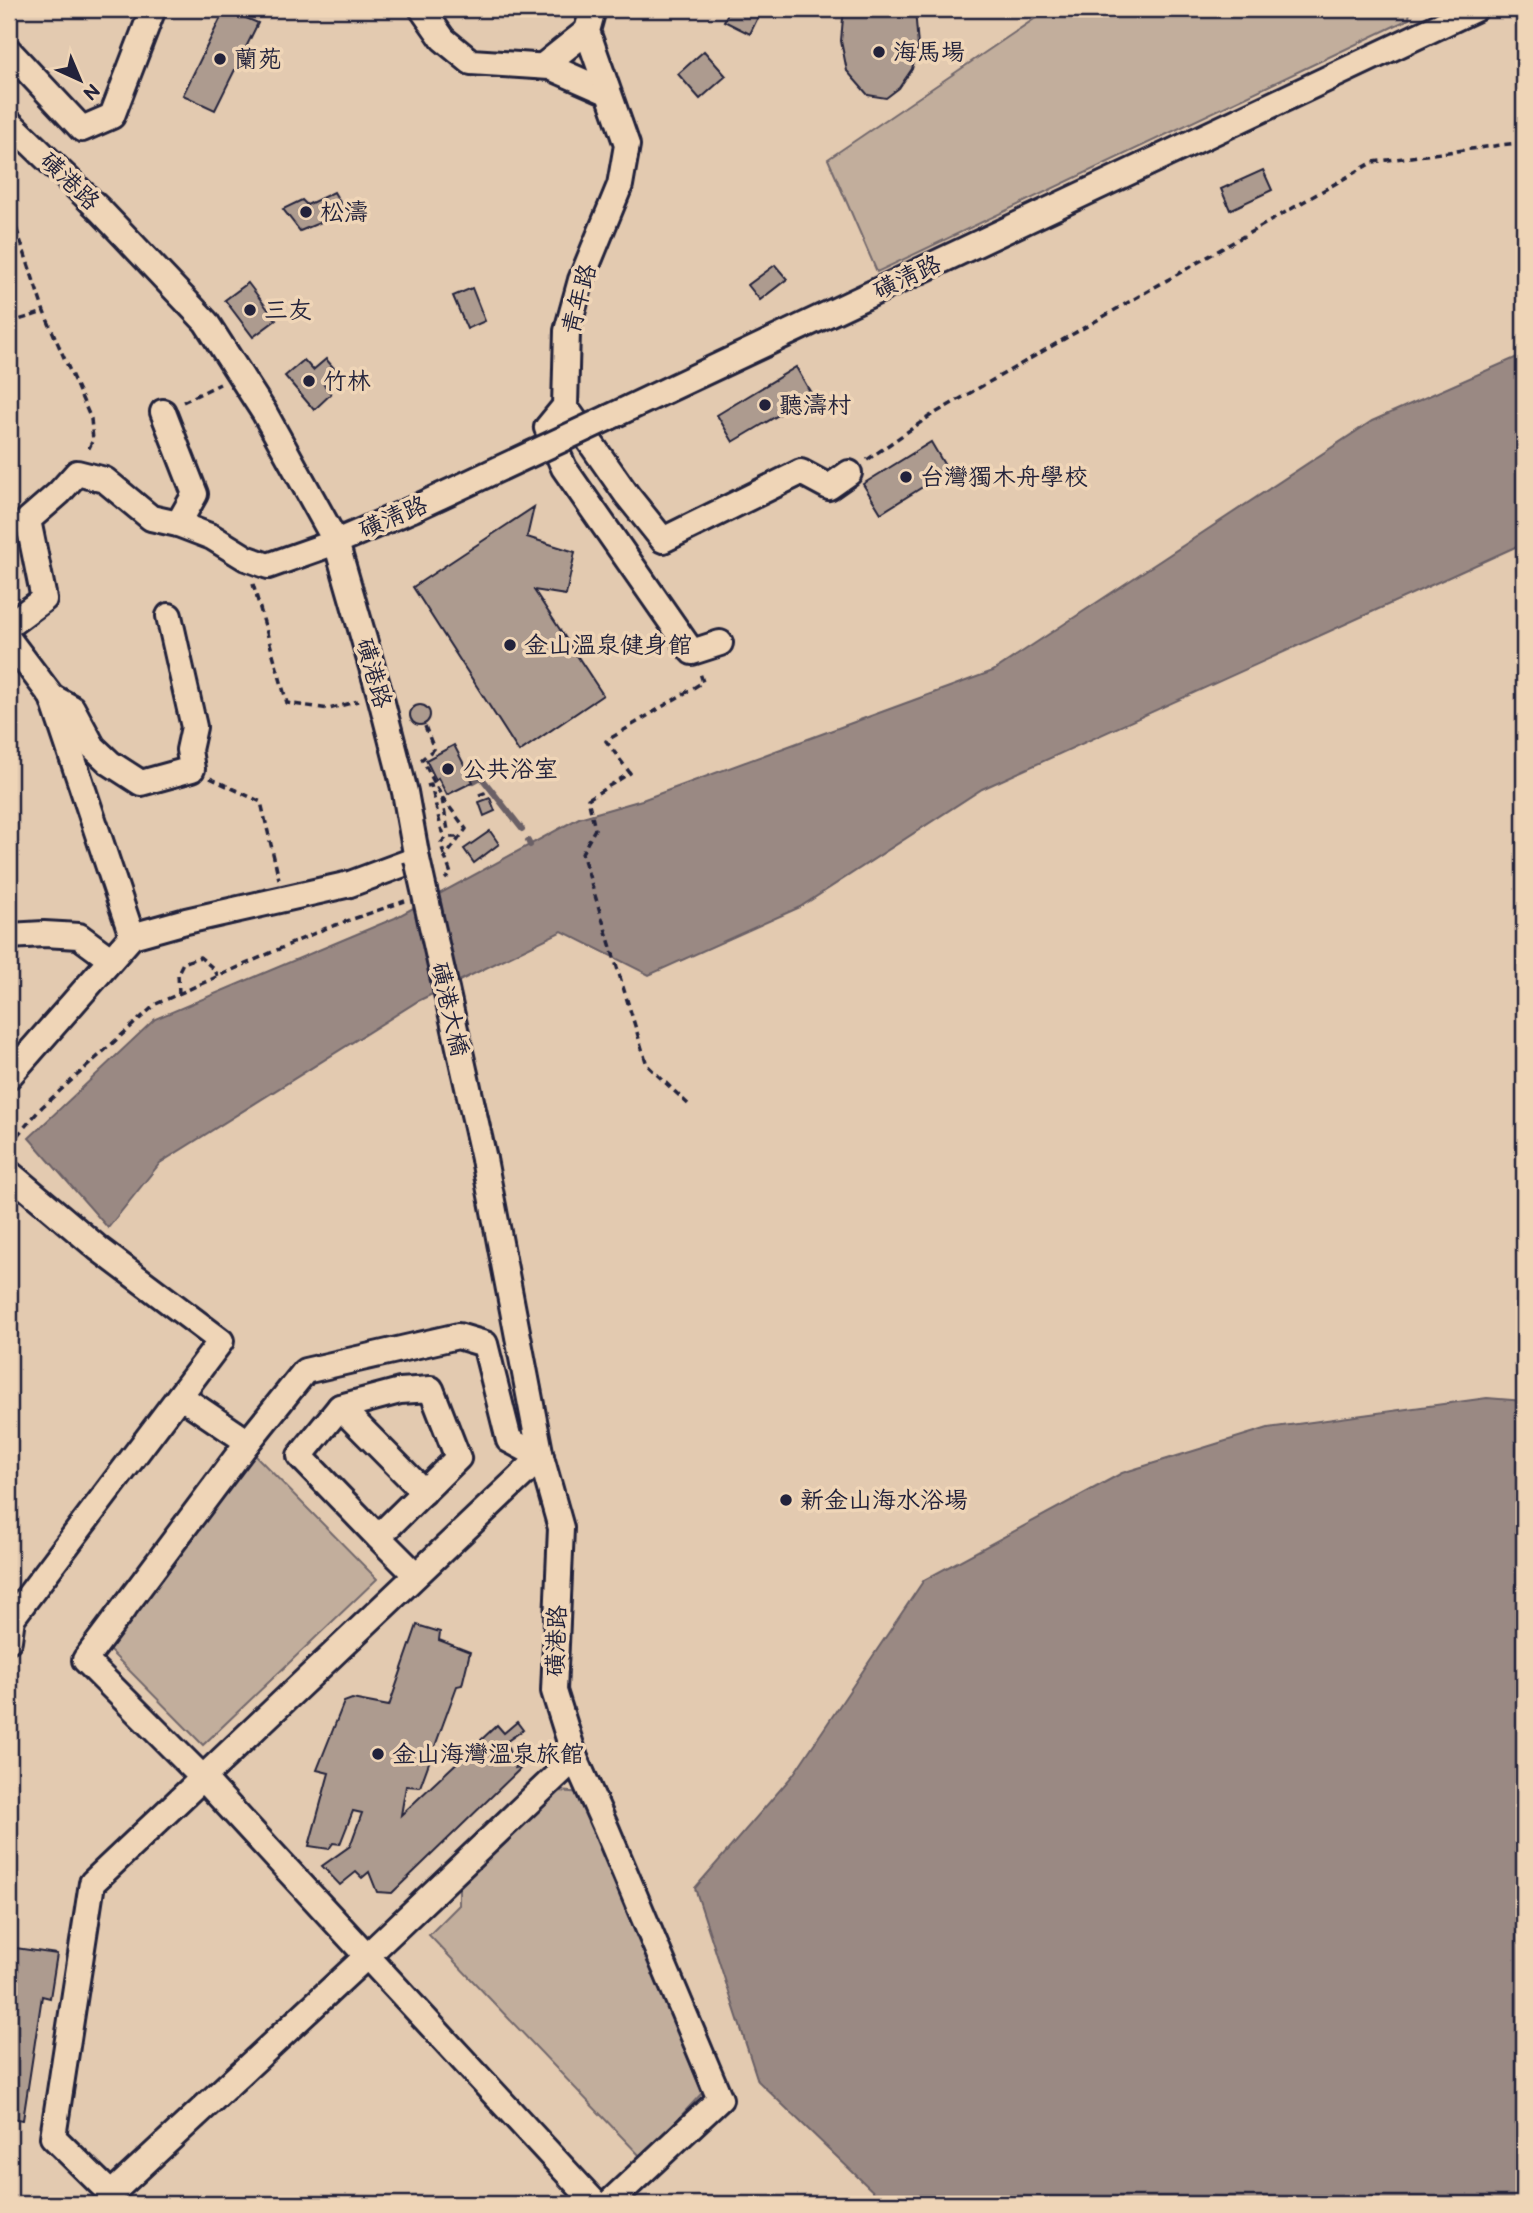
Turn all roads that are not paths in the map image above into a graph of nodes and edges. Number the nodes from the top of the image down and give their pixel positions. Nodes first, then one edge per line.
1 (153, 9) edge
2 (422, 9) edge
3 (1475, 9) edge
4 (1436, 17) edge
5 (590, 20) edge
6 (9, 51) edge
7 (543, 66) junction
8 (607, 92) junction
9 (9, 122) edge
10 (565, 406) junction
11 (163, 412) road end
12 (849, 473) road end
13 (178, 524) junction
14 (336, 542) junction
15 (169, 616) dead end
16 (9, 625) edge
17 (9, 640) edge
18 (720, 643) dead end
19 (52, 697) junction
20 (417, 859) junction
21 (9, 936) edge
22 (132, 936) junction
23 (110, 959) junction
24 (9, 1076) edge
25 (484, 1159) joint
26 (9, 1173) edge
27 (180, 1396) junction
28 (340, 1407) junction
29 (248, 1441) junction
30 (541, 1457) junction
31 (424, 1492) junction
32 (378, 1537) junction
33 (416, 1575) junction
34 (9, 1640) edge
35 (575, 1758) junction
36 (202, 1777) junction
37 (367, 1956) junction
38 (112, 2199) edge
39 (596, 2204) edge
40 (608, 2204) edge

1 - 6 street
2 - 7 street
3 - 4 street, 磺清路
4 - 14 street, 磺清路, bridge
5 - 7 street
5 - 8 street, 青年路
7 - 8 street
8 - 10 street, 青年路
9 - 14 street, 磺港路
10 - 12 street
10 - 18 street, 青年路
11 - 13 street
13 - 14 street, 磺清路
13 - 16 street
14 - 20 street, 磺港路
15 - 19 street
17 - 19 street
19 - 22 street
20 - 22 street
20 - 25 street, 磺港大橋, bridge
21 - 23 street
22 - 23 street
23 - 24 street
25 - 30 street, 磺港路
26 - 27 street
27 - 29 street
27 - 34 street
28 - 31 street
28 - 31 street
28 - 32 street
29 - 30 street
29 - 36 street
30 - 33 street
30 - 35 street, 磺港路
31 - 32 street
32 - 33 street
33 - 36 street
35 - 37 street
35 - 40 street, 磺港路
36 - 37 street
36 - 38 street
37 - 38 street
37 - 39 street

